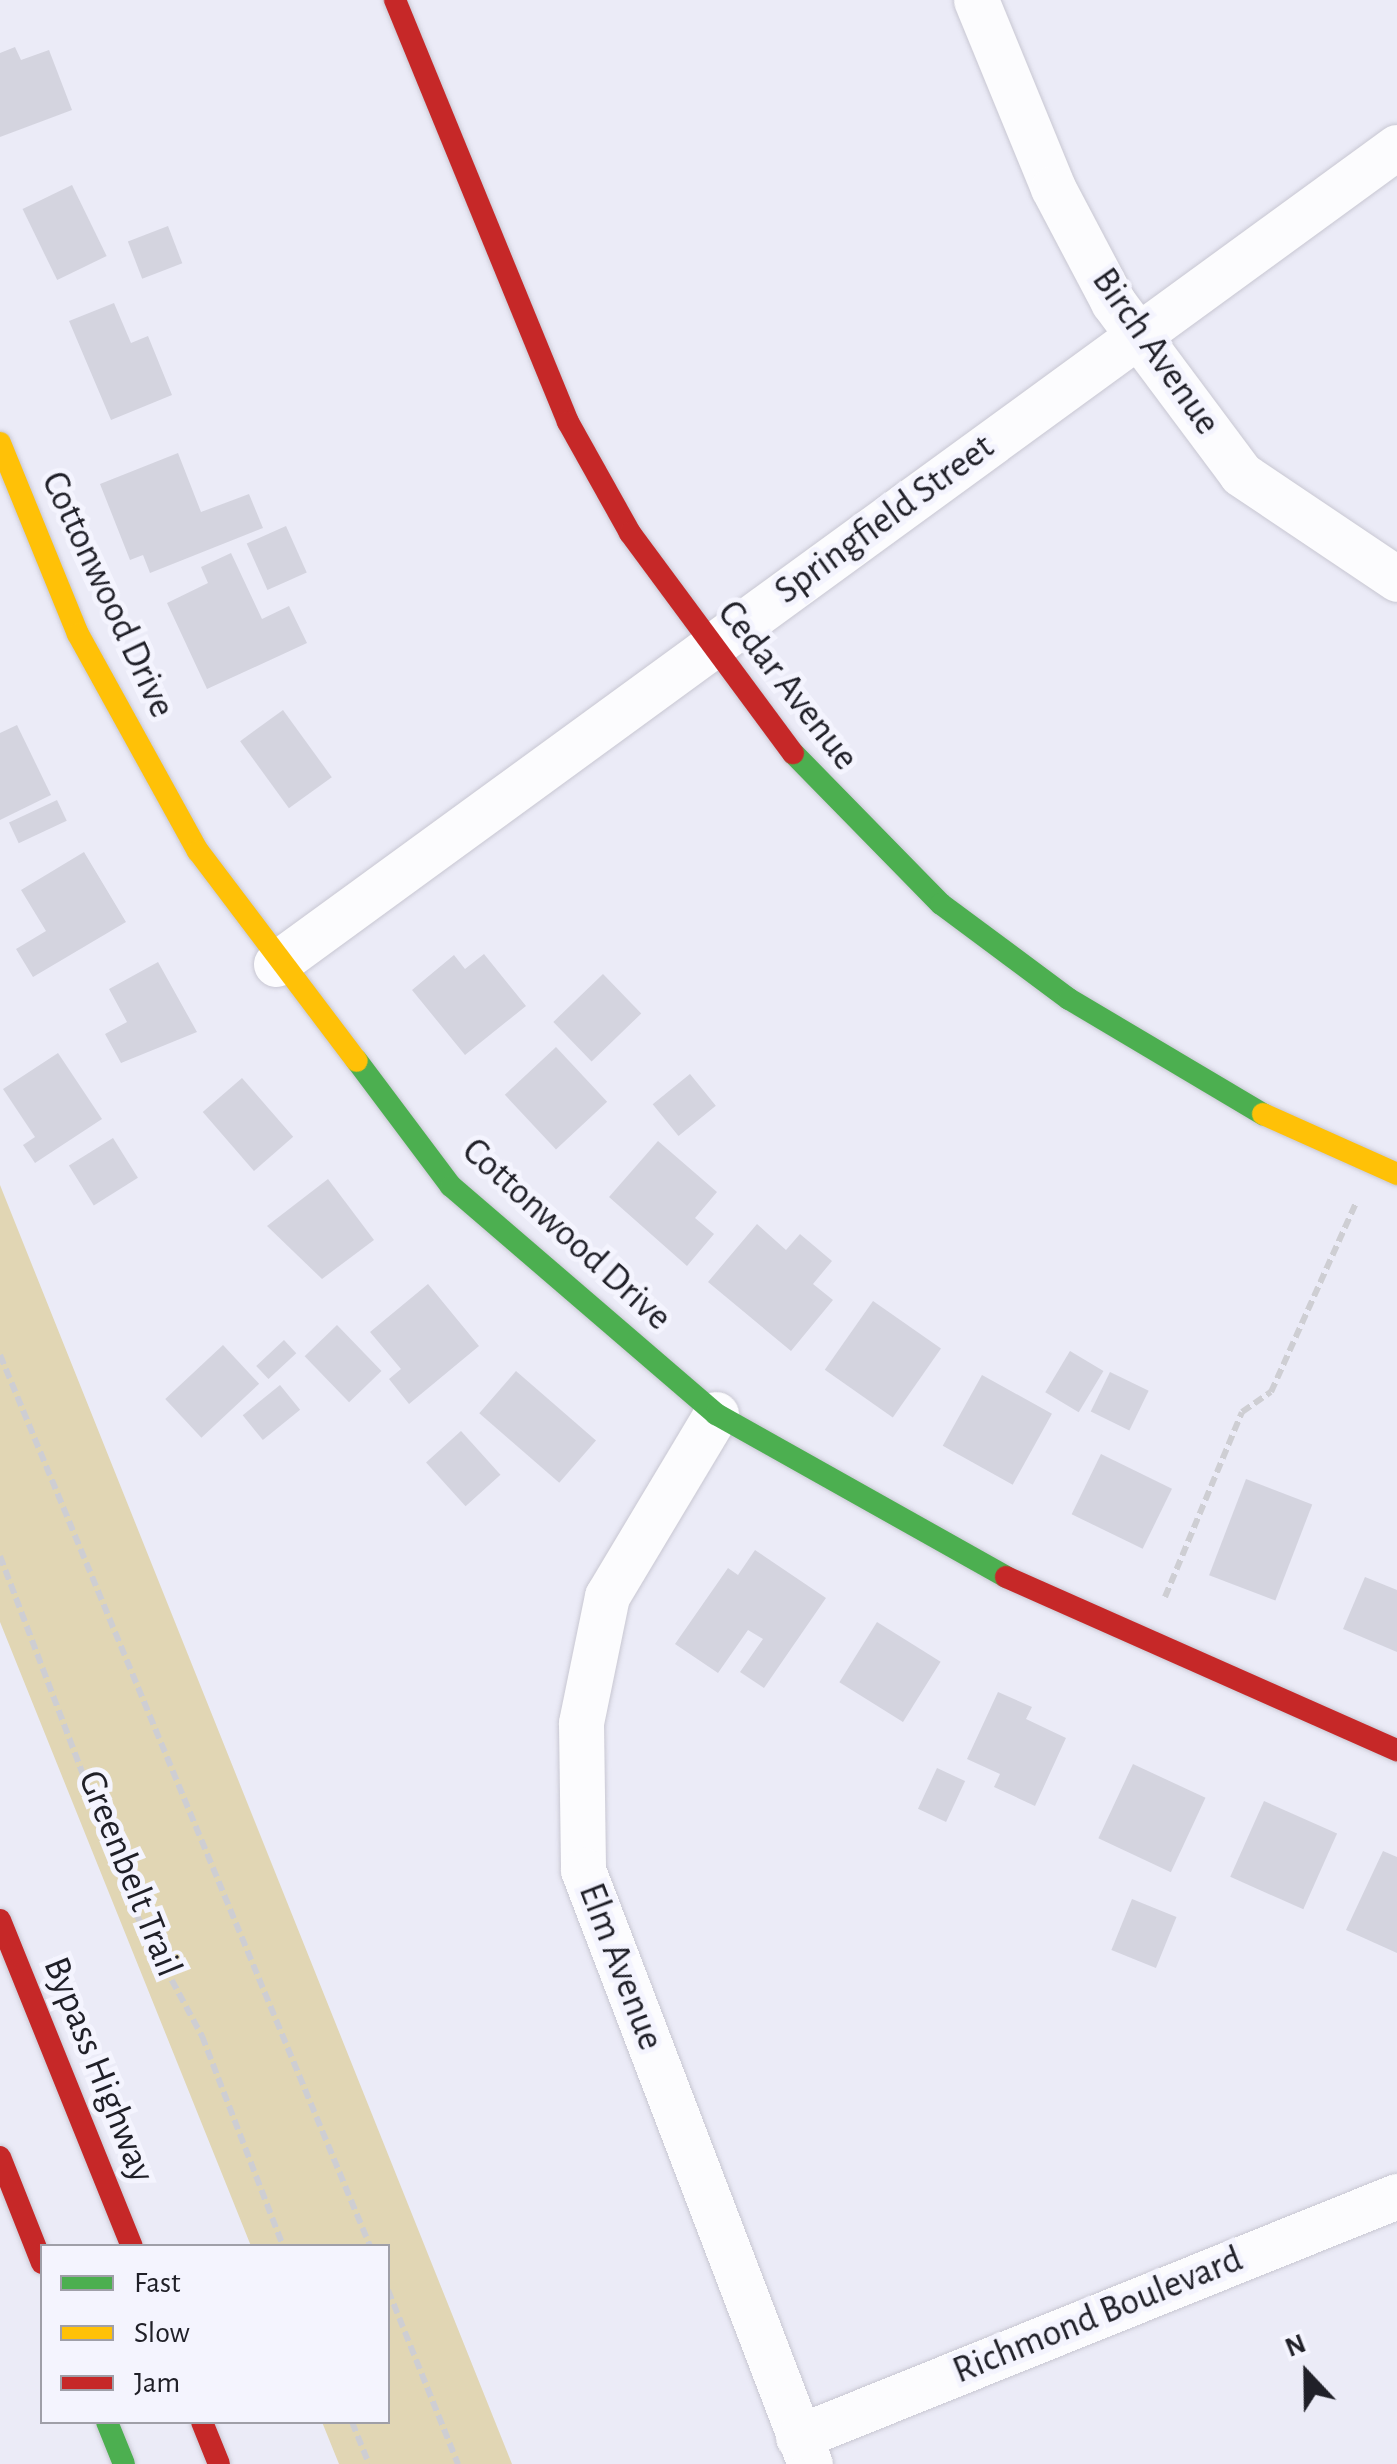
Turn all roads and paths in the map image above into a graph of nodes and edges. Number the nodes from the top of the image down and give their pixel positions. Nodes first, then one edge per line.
1 (395, 0) edge
2 (976, 0) edge
3 (1397, 147) edge
4 (1141, 336) junction
5 (0, 444) edge
6 (1397, 579) edge
7 (709, 647) junction
8 (276, 964) junction
9 (1397, 1174) edge
10 (1360, 1195) dead end
11 (0, 1355) edge
12 (716, 1414) junction
13 (0, 1556) edge
14 (1158, 1612) dead end
15 (1397, 1750) edge
16 (0, 1920) edge
17 (0, 2158) edge
18 (1397, 2196) edge
19 (131, 2244) edge
20 (282, 2244) edge
21 (369, 2244) edge
22 (40, 2257) edge
23 (390, 2295) edge
24 (108, 2424) edge
25 (203, 2424) edge
26 (353, 2424) edge
27 (804, 2450) edge
28 (124, 2464) edge
29 (219, 2464) edge
30 (369, 2464) edge
31 (458, 2464) edge

1 - 7 main road, Cedar Avenue
2 - 4 street, Birch Avenue
3 - 4 street, Springfield Street
4 - 6 street, Birch Avenue
4 - 7 street, Springfield Street
5 - 8 main road, Cottonwood Drive
7 - 8 street, Springfield Street
7 - 9 main road, Cedar Avenue
8 - 12 main road, Cottonwood Drive
10 - 14 path
11 - 21 path
12 - 15 main road, Cottonwood Drive
12 - 27 street, Elm Avenue
13 - 20 path, Greenbelt Trail
16 - 19 main road, Bypass Highway
17 - 22 main road
18 - 27 street, Richmond Boulevard
23 - 31 path
24 - 28 main road
25 - 29 main road
26 - 30 path

